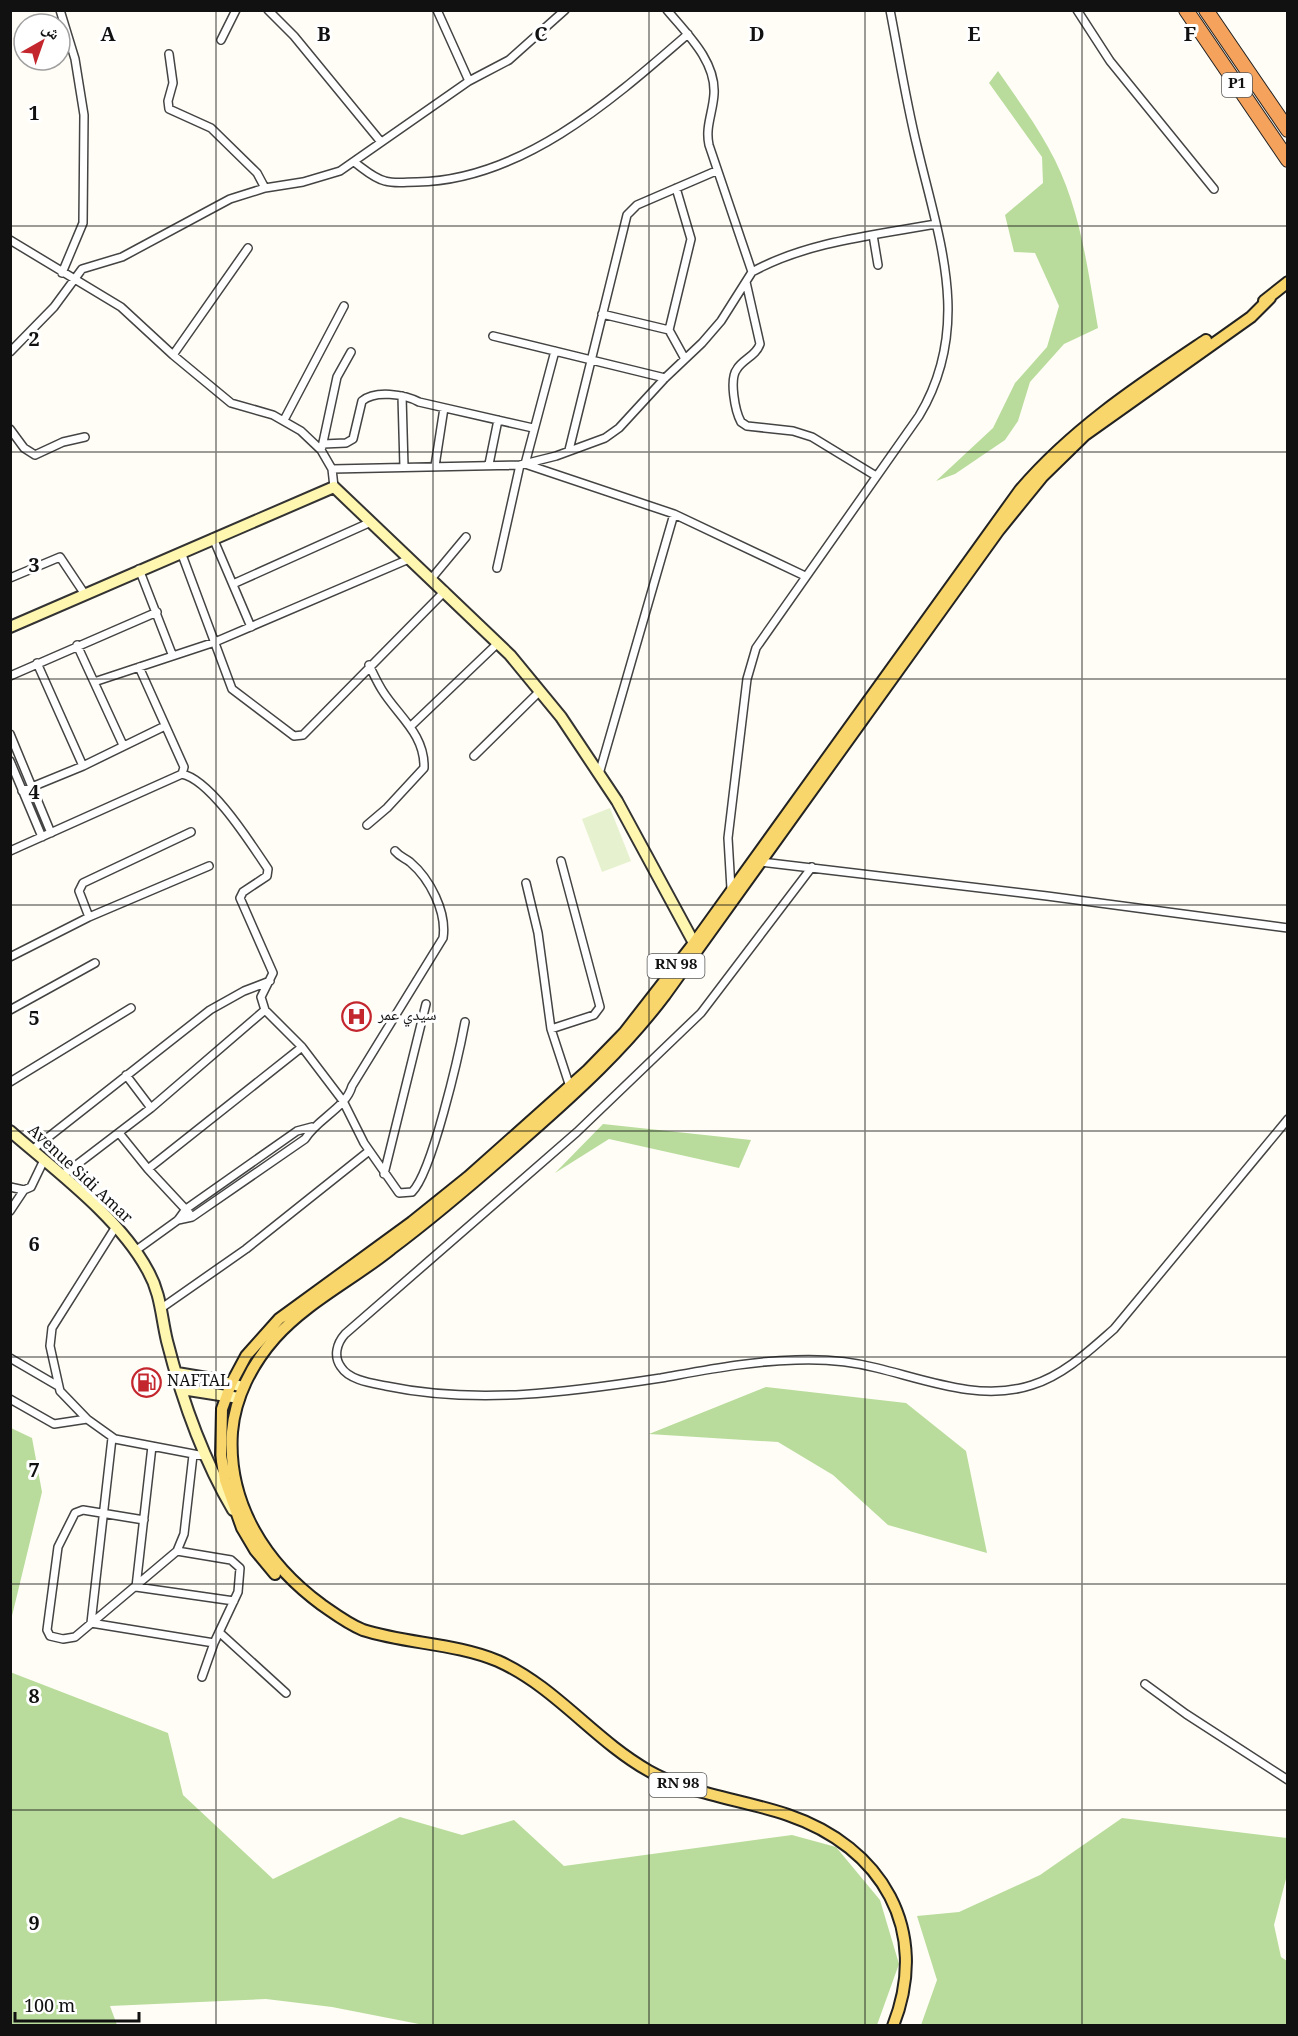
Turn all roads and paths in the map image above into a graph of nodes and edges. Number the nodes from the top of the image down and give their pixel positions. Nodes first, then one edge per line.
1 (60, 10) edge
2 (236, 10) edge
3 (268, 10) edge
4 (437, 10) edge
5 (566, 10) edge
6 (667, 10) edge
7 (890, 10) edge
8 (1077, 10) edge
9 (1186, 10) edge
10 (1206, 10) edge
11 (688, 34) junction
12 (221, 40) dead end
13 (169, 54) dead end
14 (469, 81) junction
15 (1287, 130) edge
16 (381, 142) junction
17 (1287, 160) edge
18 (354, 162) junction
19 (716, 171) junction
20 (265, 188) junction
21 (676, 188) junction
22 (1214, 189) dead end
23 (936, 224) junction
24 (873, 236) junction
25 (10, 240) edge
26 (248, 248) dead end
27 (878, 265) dead end
28 (752, 272) junction
29 (62, 273) junction
30 (74, 279) junction
31 (746, 282) junction
32 (1287, 282) edge
33 (1270, 298) junction
34 (344, 306) dead end
35 (602, 314) junction
36 (669, 330) junction
37 (493, 336) dead end
38 (555, 351) junction
39 (10, 352) edge
40 (351, 352) dead end
41 (173, 356) junction
42 (591, 359) junction
43 (685, 359) junction
44 (665, 378) junction
45 (402, 396) junction
46 (444, 408) junction
47 (284, 420) junction
48 (498, 420) junction
49 (534, 428) junction
50 (10, 429) edge
51 (85, 437) dead end
52 (322, 447) junction
53 (569, 450) junction
54 (489, 464) junction
55 (522, 465) junction
56 (435, 466) junction
57 (404, 467) junction
58 (876, 476) junction
59 (333, 477) junction
60 (674, 514) junction
61 (371, 522) junction
62 (466, 537) dead end
63 (213, 538) junction
64 (180, 552) junction
65 (409, 559) junction
66 (497, 568) dead end
67 (140, 569) junction
68 (805, 576) junction
69 (10, 578) edge
70 (431, 579) junction
71 (233, 584) junction
72 (445, 591) junction
73 (84, 593) junction
74 (157, 612) junction
75 (10, 627) edge
76 (251, 627) junction
77 (215, 642) junction
78 (498, 643) junction
79 (77, 645) junction
80 (172, 654) junction
81 (37, 663) junction
82 (369, 665) junction
83 (139, 667) junction
84 (10, 676) edge
85 (94, 682) junction
86 (540, 691) junction
87 (165, 726) junction
88 (411, 726) junction
89 (11, 735) edge
90 (123, 745) junction
91 (474, 756) dead end
92 (10, 761) edge
93 (83, 766) junction
94 (182, 774) junction
95 (599, 774) junction
96 (32, 787) junction
97 (22, 791) junction
98 (367, 825) dead end
99 (191, 831) dead end
100 (51, 833) junction
101 (42, 837) junction
102 (10, 851) edge
103 (395, 851) dead end
104 (561, 861) dead end
105 (761, 862) junction
106 (209, 866) dead end
107 (812, 867) junction
108 (526, 883) dead end
109 (731, 889) junction
110 (90, 917) junction
111 (684, 926) junction
112 (1287, 928) edge
113 (703, 929) junction
114 (694, 943) junction
115 (10, 957) edge
116 (94, 963) dead end
117 (270, 981) junction
118 (426, 1004) dead end
119 (131, 1008) dead end
120 (10, 1010) edge
121 (265, 1010) junction
122 (465, 1022) dead end
123 (551, 1029) junction
124 (303, 1047) junction
125 (126, 1075) junction
126 (10, 1082) edge
127 (570, 1087) junction
128 (343, 1101) junction
129 (151, 1108) junction
130 (1287, 1119) edge
131 (312, 1127) junction
132 (10, 1131) edge
133 (119, 1133) junction
134 (32, 1149) junction
135 (369, 1151) junction
136 (44, 1160) junction
137 (148, 1169) junction
138 (384, 1174) junction
139 (62, 1176) junction
140 (10, 1188) edge
141 (24, 1190) junction
142 (186, 1209) junction
143 (10, 1211) edge
144 (192, 1217) junction
145 (178, 1220) junction
146 (115, 1228) junction
147 (135, 1251) junction
148 (163, 1307) junction
149 (10, 1358) edge
150 (177, 1373) junction
151 (231, 1384) junction
152 (58, 1386) junction
153 (182, 1389) junction
154 (241, 1392) junction
155 (226, 1396) junction
156 (10, 1399) edge
157 (87, 1419) junction
158 (112, 1438) junction
159 (152, 1446) junction
160 (199, 1455) junction
161 (103, 1513) junction
162 (237, 1517) junction
163 (144, 1520) junction
164 (177, 1551) junction
165 (136, 1587) junction
166 (234, 1601) junction
167 (342, 1619) junction
168 (91, 1623) junction
169 (219, 1632) junction
170 (214, 1643) junction
171 (202, 1677) dead end
172 (1145, 1684) dead end
173 (286, 1693) dead end
174 (1287, 1780) edge
175 (893, 2025) edge

1 - 29 street
2 - 12 street
3 - 16 street
4 - 14 street
5 - 14 street
6 - 11 street
7 - 23 street
8 - 22 street
9 - 17 highway, P1
10 - 15 highway, P1
11 - 18 street
11 - 19 street
13 - 20 street
14 - 16 street
16 - 18 street
18 - 20 street
19 - 21 street
19 - 28 street
20 - 30 street
21 - 35 street
21 - 36 street
23 - 24 street
23 - 58 street
24 - 27 street
24 - 28 street
25 - 29 street
26 - 41 street
28 - 31 street
29 - 30 street
30 - 39 street
30 - 41 street
31 - 43 street
31 - 58 street
32 - 33 main road, RN 98
33 - 105 main road, RN 98
33 - 109 main road, RN 98
34 - 47 street
35 - 36 street
35 - 42 street
36 - 43 street
37 - 38 street
38 - 42 street
38 - 49 street
40 - 52 street
41 - 47 street
42 - 44 street
42 - 53 street
43 - 44 street
44 - 53 street
45 - 46 street
45 - 52 street
45 - 57 street
46 - 48 street
46 - 56 street
47 - 52 street
48 - 49 street
48 - 54 street
49 - 55 street
50 - 51 street
52 - 59 street
53 - 55 street
54 - 55 street
54 - 56 street
55 - 60 street
55 - 66 street
56 - 57 street
57 - 59 street
58 - 68 street
59 - 61 street
59 - 63 street
60 - 68 street
60 - 95 street
61 - 65 street
61 - 71 street
62 - 70 street
63 - 64 street
63 - 71 street
64 - 67 street
64 - 77 street
65 - 70 street
65 - 76 street
67 - 73 street
67 - 74 street
68 - 109 street
69 - 73 street
70 - 72 street
71 - 76 street
72 - 78 street
72 - 82 street
73 - 75 street
74 - 79 street
74 - 80 street
76 - 77 street
77 - 80 street
77 - 82 street
78 - 86 street
78 - 88 street
79 - 81 street
79 - 85 street
80 - 83 street
81 - 84 street
81 - 93 street
82 - 88 street
83 - 85 street
83 - 87 street
85 - 90 street
86 - 91 street
86 - 95 street
87 - 90 street
87 - 94 street
88 - 98 street
89 - 96 street
90 - 93 street
92 - 97 street
93 - 96 street
94 - 100 street
94 - 117 street
95 - 111 street
96 - 97 street
96 - 100 street
97 - 101 street
99 - 110 street
100 - 101 street
101 - 102 street
103 - 128 street
104 - 123 street
105 - 107 street
105 - 154 main road, RN 98
106 - 110 street
107 - 112 street
107 - 130 street
108 - 123 street
109 - 113 main road, RN 98
110 - 115 street
111 - 113 street
111 - 114 street
113 - 114 main road, RN 98
114 - 127 main road, RN 98
116 - 120 street
117 - 121 street
117 - 125 street
118 - 138 street
119 - 126 street
121 - 124 street
121 - 129 street
122 - 138 street
123 - 127 street
124 - 128 street
124 - 137 street
125 - 129 street
125 - 134 street
127 - 151 main road, RN 98
128 - 131 street
128 - 135 street
129 - 133 street
131 - 142 street
131 - 144 street
132 - 134 street, Avenue Sidi Amar
133 - 137 street
133 - 139 street
134 - 136 street, Avenue Sidi Amar
135 - 138 street
135 - 148 street
136 - 139 street, Avenue Sidi Amar
136 - 141 street
137 - 142 street
139 - 146 street, Avenue Sidi Amar
140 - 141 street
141 - 143 street
142 - 144 street
142 - 145 street
144 - 145 street
145 - 147 street
146 - 147 street, Avenue Sidi Amar
146 - 152 street
147 - 148 street, Avenue Sidi Amar
148 - 150 street, Avenue Sidi Amar
149 - 152 street
150 - 151 street
150 - 153 street, Avenue Sidi Amar
151 - 154 street
151 - 155 main road, RN 98
152 - 157 street
153 - 155 street
153 - 160 street, Avenue Sidi Amar
154 - 155 street
154 - 167 main road, RN 98
155 - 162 main road, RN 98
156 - 157 street
157 - 158 street
158 - 159 street
158 - 161 street
159 - 160 street
159 - 163 street
160 - 162 street, Avenue Sidi Amar
160 - 164 street
161 - 163 street
161 - 168 street
161 - 168 street
162 - 167 main road, RN 98
163 - 165 street
164 - 165 street
164 - 166 street
165 - 166 street
165 - 168 street
166 - 169 street
167 - 175 main road, RN 98
168 - 170 street
169 - 170 street
169 - 173 street
170 - 171 street
172 - 174 street

